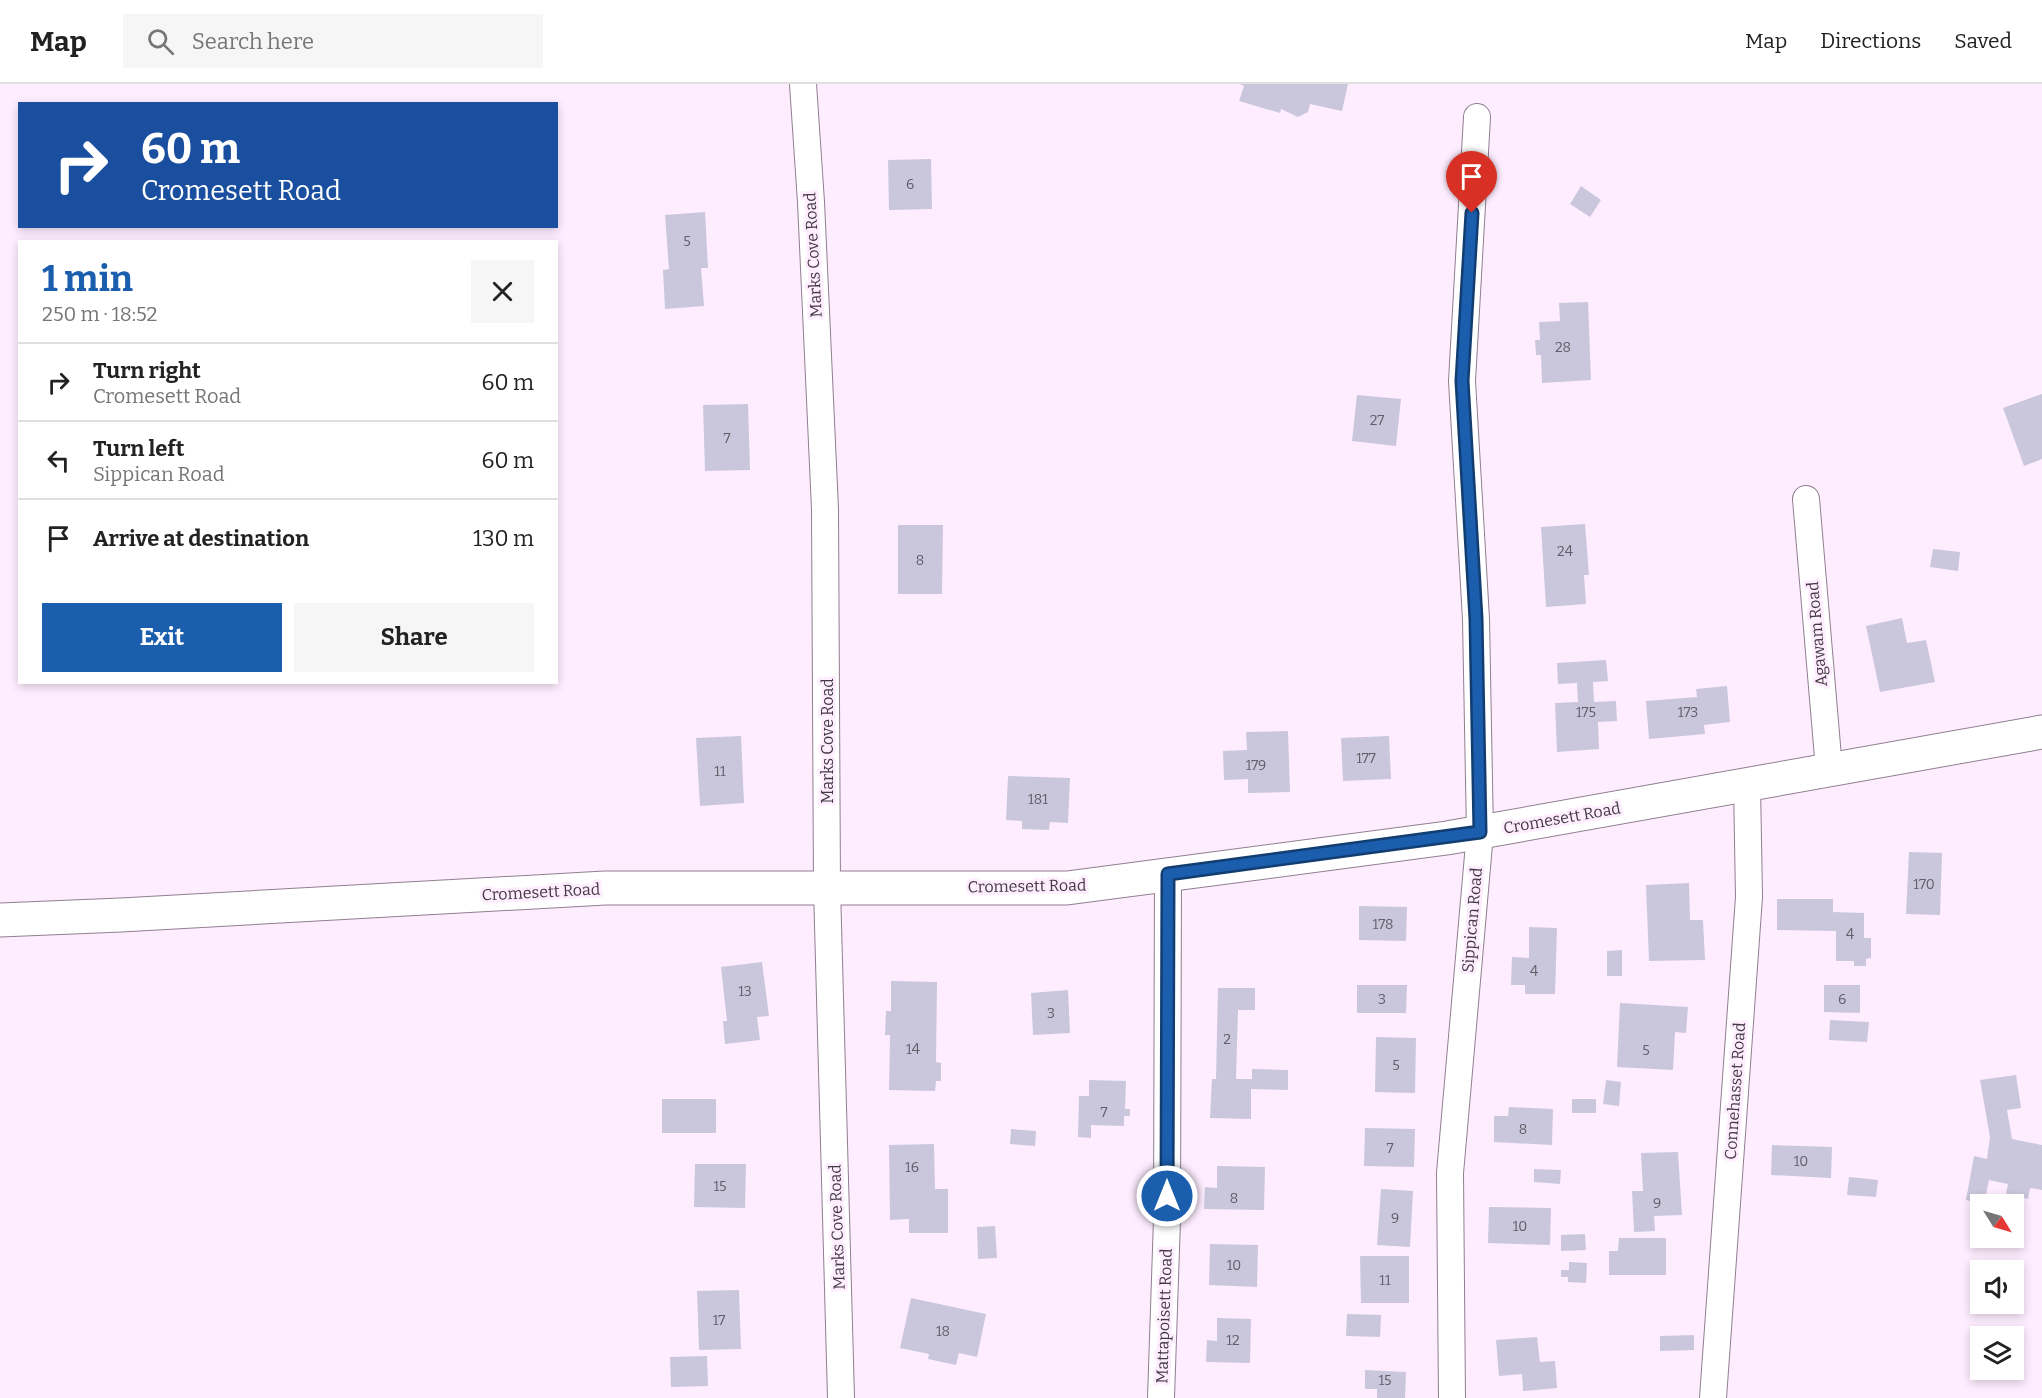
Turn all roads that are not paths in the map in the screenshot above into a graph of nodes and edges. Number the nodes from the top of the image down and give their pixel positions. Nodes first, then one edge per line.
1 (803, 84) edge
2 (1478, 117) dead end
3 (1806, 499) dead end
4 (2042, 732) edge
5 (1829, 769) junction
6 (1747, 784) junction
7 (1480, 832) junction
8 (1168, 874) junction
9 (827, 888) junction
10 (0, 920) edge
11 (841, 1398) edge
12 (1161, 1398) edge
13 (1452, 1398) edge
14 (1713, 1398) edge

1 - 9 street, Marks Cove Road
2 - 7 street, Sippican Road
3 - 5 street, Agawam Road
4 - 5 street, Cromesett Road
5 - 6 street, Cromesett Road
6 - 7 street, Cromesett Road
6 - 14 street, Connehasset Road
7 - 8 street, Cromesett Road
7 - 13 street, Sippican Road
8 - 9 street, Cromesett Road
8 - 12 street, Mattapoisett Road
9 - 10 street, Cromesett Road
9 - 11 street, Marks Cove Road

